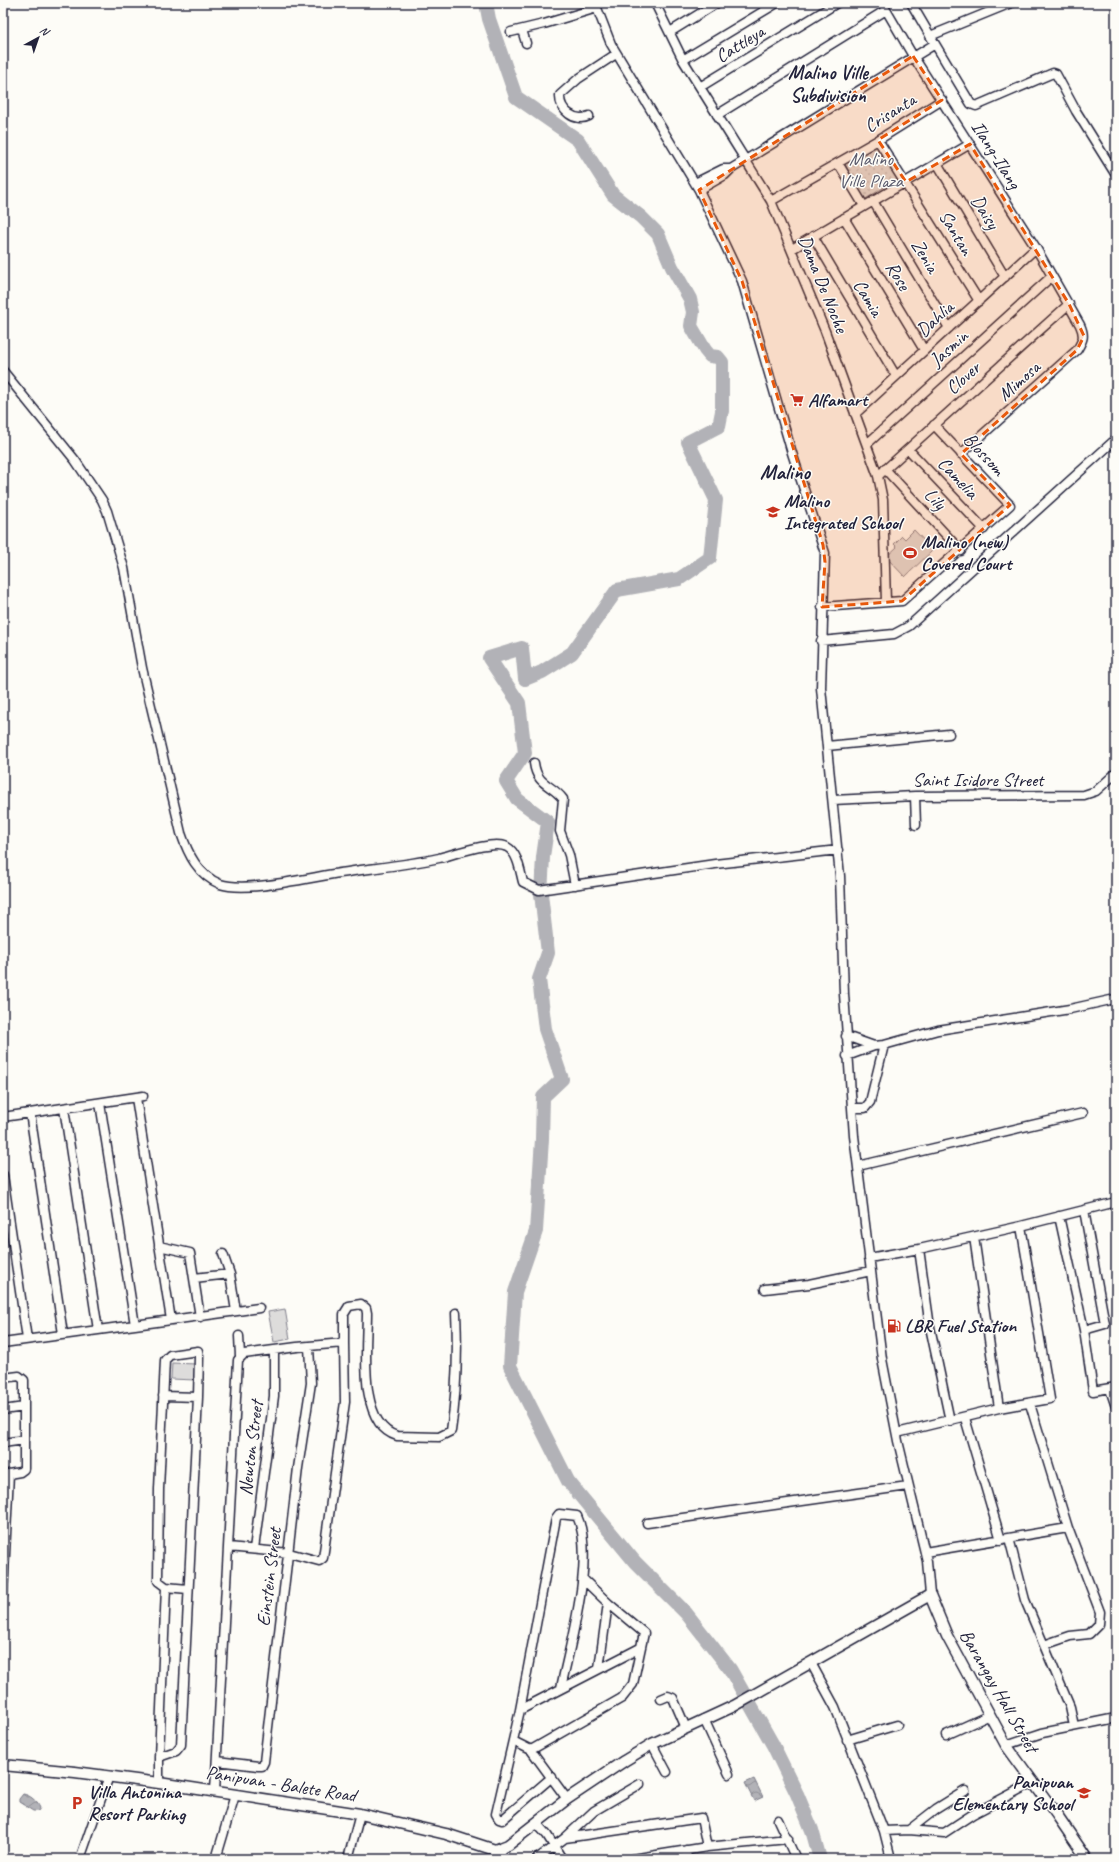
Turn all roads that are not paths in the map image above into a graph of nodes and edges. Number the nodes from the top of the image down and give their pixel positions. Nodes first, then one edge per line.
1 (656, 3) edge
2 (718, 3) edge
3 (777, 3) edge
4 (837, 3) edge
5 (911, 3) edge
6 (1011, 3) edge
7 (596, 6) edge
8 (884, 6) edge
9 (522, 30) junction
10 (511, 32) dead end
11 (670, 32) junction
12 (930, 36) junction
13 (526, 44) dead end
14 (935, 44) junction
15 (616, 54) junction
16 (913, 56) junction
17 (684, 60) junction
18 (700, 87) junction
19 (942, 100) junction
20 (717, 115) junction
21 (589, 116) dead end
22 (878, 140) junction
23 (970, 144) junction
24 (745, 160) junction
25 (838, 163) junction
26 (937, 163) junction
27 (1116, 175) edge
28 (906, 182) junction
29 (697, 186) junction
30 (873, 201) junction
31 (771, 202) junction
32 (864, 206) junction
33 (844, 218) junction
34 (812, 236) junction
35 (1036, 248) junction
36 (792, 249) junction
37 (1052, 276) junction
38 (1005, 277) junction
39 (979, 301) junction
40 (1069, 304) junction
41 (1080, 325) joint
42 (949, 328) junction
43 (924, 350) junction
44 (3, 371) edge
45 (896, 376) junction
46 (855, 414) junction
47 (934, 425) junction
48 (1116, 439) edge
49 (867, 444) junction
50 (908, 448) junction
51 (961, 454) junction
52 (885, 469) junction
53 (878, 476) junction
54 (984, 529) junction
55 (961, 551) junction
56 (886, 602) junction
57 (822, 608) junction
58 (821, 641) junction
59 (949, 734) dead end
60 (827, 746) junction
61 (534, 762) dead end
62 (1116, 773) edge
63 (915, 796) junction
64 (833, 800) junction
65 (916, 825) dead end
66 (838, 850) junction
67 (575, 885) junction
68 (1115, 999) edge
69 (846, 1036) junction
70 (884, 1045) junction
71 (874, 1046) junction
72 (847, 1056) junction
73 (100, 1103) junction
74 (64, 1108) junction
75 (852, 1108) junction
76 (30, 1113) junction
77 (1083, 1113) dead end
78 (3, 1117) edge
79 (858, 1166) junction
80 (3, 1175) edge
81 (1116, 1202) edge
82 (1084, 1210) junction
83 (1059, 1216) junction
84 (1021, 1226) junction
85 (974, 1237) junction
86 (159, 1246) junction
87 (919, 1249) junction
88 (223, 1254) dead end
89 (869, 1258) junction
90 (871, 1271) junction
91 (230, 1274) junction
92 (194, 1278) junction
93 (765, 1289) dead end
94 (259, 1308) dead end
95 (236, 1311) junction
96 (456, 1313) dead end
97 (200, 1317) junction
98 (170, 1320) junction
99 (135, 1325) junction
100 (98, 1330) junction
101 (1084, 1330) junction
102 (63, 1334) junction
103 (239, 1336) dead end
104 (27, 1339) junction
105 (3, 1343) edge
106 (344, 1343) junction
107 (309, 1347) junction
108 (274, 1351) junction
109 (240, 1356) junction
110 (3, 1378) edge
111 (1113, 1388) edge
112 (162, 1396) junction
113 (198, 1397) junction
114 (1030, 1404) junction
115 (24, 1407) junction
116 (1116, 1407) edge
117 (999, 1408) junction
118 (3, 1410) edge
119 (966, 1418) junction
120 (950, 1421) junction
121 (897, 1433) junction
122 (24, 1440) junction
123 (3, 1443) edge
124 (6, 1474) edge
125 (908, 1486) junction
126 (6, 1516) edge
127 (647, 1523) dead end
128 (1068, 1528) junction
129 (1005, 1539) junction
130 (229, 1547) junction
131 (254, 1549) junction
132 (925, 1552) junction
133 (289, 1553) junction
134 (583, 1579) junction
135 (166, 1587) junction
136 (188, 1589) junction
137 (3, 1595) edge
138 (930, 1595) junction
139 (608, 1603) junction
140 (1044, 1645) junction
141 (640, 1648) junction
142 (811, 1663) junction
143 (599, 1668) junction
144 (561, 1688) junction
145 (661, 1699) dead end
146 (520, 1710) junction
147 (990, 1715) junction
148 (1116, 1718) edge
149 (704, 1719) junction
150 (897, 1725) dead end
151 (1074, 1726) junction
152 (686, 1728) junction
153 (946, 1735) dead end
154 (847, 1740) junction
155 (513, 1741) junction
156 (652, 1744) junction
157 (1006, 1745) junction
158 (531, 1750) junction
159 (159, 1757) junction
160 (217, 1761) junction
161 (3, 1765) edge
162 (667, 1772) dead end
163 (729, 1774) dead end
164 (108, 1776) junction
165 (552, 1777) junction
166 (1034, 1782) junction
167 (158, 1783) junction
168 (640, 1784) dead end
169 (215, 1791) junction
170 (965, 1791) dead end
171 (235, 1795) junction
172 (567, 1799) junction
173 (360, 1814) junction
174 (778, 1820) dead end
175 (537, 1824) junction
176 (909, 1830) junction
177 (884, 1831) junction
178 (565, 1838) junction
179 (788, 1839) junction
180 (554, 1846) junction
181 (707, 1847) junction
182 (503, 1848) junction
183 (686, 1855) edge
184 (80, 1859) edge
185 (216, 1859) edge
186 (348, 1859) edge
187 (496, 1859) edge
188 (537, 1859) edge
189 (562, 1859) edge
190 (632, 1859) edge
191 (796, 1859) edge
192 (892, 1859) edge
193 (1087, 1859) edge

1 - 11 street, Dama De Noche
2 - 11 street
3 - 17 street
4 - 18 street, Cattleya
5 - 12 street
6 - 12 street
7 - 9 street
7 - 15 street
8 - 16 street, Ilang-Ilang
8 - 20 street
9 - 10 street
9 - 13 street
11 - 17 street, Dama De Noche
12 - 14 street
14 - 16 street
14 - 27 street
15 - 21 street
15 - 29 street
16 - 19 street, Ilang-Ilang
16 - 24 street
17 - 18 street, Dama De Noche
18 - 20 street, Dama De Noche
19 - 22 street, Crisanta
19 - 23 street, Ilang-Ilang
20 - 24 street, Dama De Noche
22 - 25 street, Crisanta
22 - 28 street, Santan
23 - 26 street
23 - 35 street, Ilang-Ilang
24 - 29 street
24 - 31 street, Dama De Noche
25 - 31 street, Crisanta
25 - 32 street
26 - 28 street
26 - 38 street, Daisy
28 - 30 street
28 - 39 street, Santan
29 - 57 street
30 - 32 street
30 - 42 street, Zenia
31 - 36 street, Dama De Noche
32 - 33 street
33 - 34 street
33 - 43 street, Rose
34 - 36 street
34 - 45 street, Camia
35 - 37 street, Ilang-Ilang
35 - 38 street, Dahlia
36 - 46 street, Dama De Noche
37 - 40 street, Ilang-Ilang
37 - 49 street, Jasmin
38 - 39 street, Dahlia
39 - 42 street, Dahlia
40 - 41 street, Ilang-Ilang
40 - 47 street, Clover
41 - 51 street, Mimosa
42 - 43 street, Dahlia
43 - 45 street, Dahlia
44 - 67 street
45 - 46 street, Dahlia
46 - 49 street, Dama De Noche
47 - 50 street, Clover
47 - 51 street, Blossom
48 - 58 street
49 - 53 street, Dama De Noche
50 - 52 street, Clover
50 - 54 street, Camelia
51 - 54 street, Blossom
52 - 53 street, Clover
52 - 55 street, Lily
53 - 56 street, Dama De Noche
54 - 55 street
55 - 56 street
56 - 57 street
57 - 58 street
58 - 60 street
59 - 60 street
60 - 64 street
61 - 67 street
62 - 63 street, Saint Isidore Street
63 - 64 street, Saint Isidore Street
63 - 65 street
64 - 66 street
66 - 67 street
66 - 69 street
68 - 70 street
69 - 71 street
69 - 72 street
70 - 71 street
70 - 75 street
71 - 72 street
72 - 75 street
73 - 74 street
73 - 86 street
73 - 99 street
74 - 76 street
74 - 100 street
75 - 79 street
76 - 78 street
76 - 102 street
77 - 79 street
79 - 89 street
80 - 104 street
81 - 82 street
82 - 83 street
82 - 101 street
83 - 84 street
83 - 101 street
84 - 85 street
84 - 114 street
85 - 87 street
85 - 117 street
86 - 92 street
86 - 98 street
87 - 89 street
87 - 120 street
88 - 91 street
89 - 90 street
90 - 93 street
90 - 121 street
91 - 92 street
91 - 95 street
92 - 97 street
94 - 95 street
95 - 97 street
96 - 106 street
97 - 98 street
98 - 99 street
99 - 100 street
100 - 102 street
101 - 111 street
102 - 104 street
103 - 109 street
104 - 105 street
106 - 107 street
106 - 133 street
107 - 108 street
107 - 133 street, Einstein Street
108 - 109 street
108 - 131 street, Newton Street
109 - 130 street
110 - 115 street
111 - 116 street
112 - 113 street
112 - 113 street
112 - 135 street
113 - 136 street
114 - 117 street
114 - 128 street
115 - 118 street
115 - 122 street
117 - 119 street
119 - 120 street
119 - 129 street
120 - 121 street
121 - 125 street
122 - 123 street
122 - 124 street
124 - 126 street
125 - 127 street
125 - 132 street
126 - 137 street
128 - 129 street
128 - 140 street
129 - 132 street
129 - 140 street
130 - 131 street
130 - 160 street
131 - 133 street
132 - 138 street
133 - 160 street, Einstein Street
134 - 139 street
134 - 144 street
134 - 146 street
135 - 136 street
135 - 159 street
136 - 159 street
138 - 142 main road
138 - 147 main road, Barangay Hall Street
139 - 141 street
139 - 143 street
140 - 151 street
141 - 143 street
141 - 158 street
142 - 149 main road
142 - 154 street
143 - 144 street
144 - 146 street
145 - 152 street
146 - 155 street
147 - 153 street
147 - 157 main road, Barangay Hall Street
148 - 151 street
149 - 152 main road
149 - 163 street
150 - 154 street
151 - 157 street
152 - 156 main road
154 - 177 street
155 - 158 street
155 - 165 street
156 - 162 street
156 - 172 main road
157 - 166 main road, Barangay Hall Street
158 - 165 street
159 - 167 street
160 - 169 street
161 - 164 main road, Panipuan - Balete Road
164 - 167 main road, Panipuan - Balete Road
164 - 184 street
165 - 172 street
166 - 176 street
166 - 193 main road, Barangay Hall Street
167 - 169 main road, Panipuan - Balete Road
168 - 178 street
169 - 171 main road, Panipuan - Balete Road
170 - 176 street
171 - 173 main road, Panipuan - Balete Road
171 - 185 street
172 - 175 main road
173 - 182 main road, Panipuan - Balete Road
173 - 186 street
174 - 179 street
175 - 180 street
175 - 182 main road
176 - 177 street
177 - 192 street
178 - 180 street
178 - 181 street
179 - 181 street
179 - 191 street
180 - 188 street
180 - 189 street
181 - 183 street
182 - 187 street
183 - 190 street

